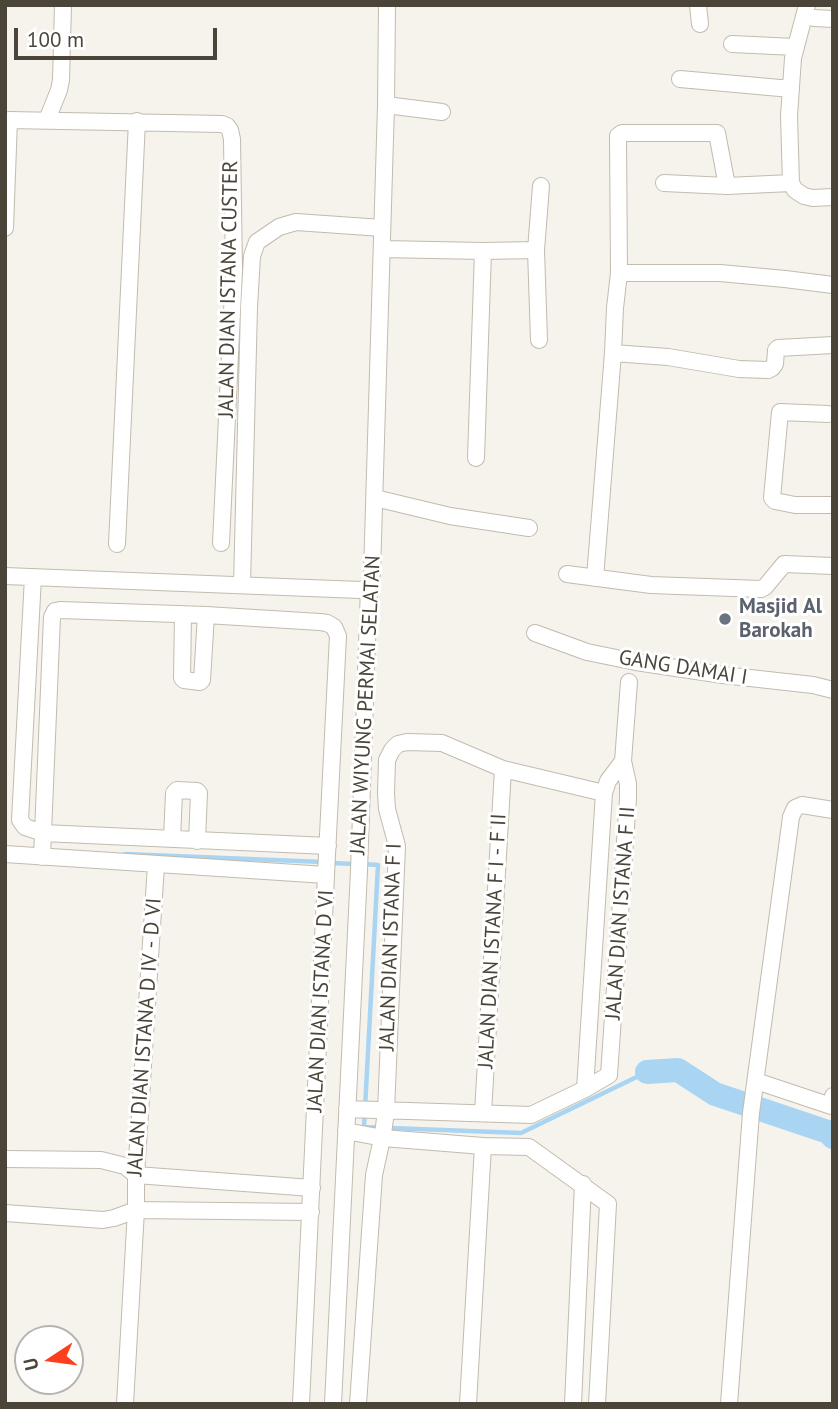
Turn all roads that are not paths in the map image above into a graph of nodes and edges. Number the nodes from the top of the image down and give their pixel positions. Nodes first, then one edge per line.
1 (63, 5) edge
2 (387, 5) edge
3 (698, 5) edge
4 (805, 10) edge
5 (833, 19) edge
6 (700, 24) dead end
7 (732, 44) dead end
8 (795, 47) junction
9 (680, 79) dead end
10 (791, 89) junction
11 (386, 105) junction
12 (442, 112) dead end
13 (7, 120) edge
14 (47, 120) junction
15 (137, 121) junction
16 (664, 183) dead end
17 (791, 183) junction
18 (541, 186) dead end
19 (727, 186) junction
20 (833, 197) edge
21 (5, 228) edge
22 (382, 228) junction
23 (382, 249) junction
24 (536, 250) junction
25 (483, 251) junction
26 (619, 273) junction
27 (833, 285) edge
28 (539, 340) dead end
29 (833, 345) edge
30 (613, 353) junction
31 (828, 414) dead end
32 (476, 458) dead end
33 (375, 498) junction
34 (833, 505) edge
35 (529, 528) dead end
36 (221, 543) dead end
37 (117, 544) dead end
38 (833, 566) edge
39 (567, 574) dead end
40 (5, 576) edge
41 (33, 577) junction
42 (595, 578) junction
43 (242, 585) junction
44 (369, 587) junction
45 (184, 615) junction
46 (206, 615) junction
47 (535, 634) dead end
48 (629, 682) dead end
49 (833, 690) edge
50 (623, 761) junction
51 (503, 769) junction
52 (604, 793) junction
53 (833, 810) edge
54 (172, 839) junction
55 (197, 841) junction
56 (43, 844) junction
57 (5, 854) edge
58 (327, 860) junction
59 (156, 864) junction
60 (755, 1087) junction
61 (585, 1089) junction
62 (833, 1096) edge
63 (351, 1109) junction
64 (383, 1112) junction
65 (483, 1113) junction
66 (346, 1131) junction
67 (383, 1136) junction
68 (482, 1146) junction
69 (5, 1159) edge
70 (136, 1175) junction
71 (583, 1184) junction
72 (322, 1202) junction
73 (136, 1210) junction
74 (5, 1213) edge
75 (125, 1404) edge
76 (301, 1404) edge
77 (332, 1404) edge
78 (358, 1404) edge
79 (468, 1404) edge
80 (573, 1404) edge
81 (597, 1404) edge
82 (729, 1404) edge

1 - 14 street
2 - 11 street, JALAN WIYUNG PERMAI SELATAN
3 - 6 street
4 - 5 street
4 - 8 street
7 - 8 street
8 - 10 street
9 - 10 street
10 - 17 street
11 - 12 street
11 - 22 street, JALAN WIYUNG PERMAI SELATAN
13 - 14 street, JALAN DIAN ISTANA CUSTER
13 - 21 street, JALAN DIAN ISTANA CUSTER
14 - 15 street, JALAN DIAN ISTANA CUSTER
15 - 36 street, JALAN DIAN ISTANA CUSTER
15 - 37 street
16 - 19 street
17 - 19 street
17 - 20 street
18 - 24 street
19 - 26 street
22 - 23 street, JALAN WIYUNG PERMAI SELATAN
22 - 43 street
23 - 25 street
23 - 33 street, JALAN WIYUNG PERMAI SELATAN
24 - 25 street
24 - 28 street
25 - 32 street
26 - 27 street
26 - 30 street
29 - 30 street
30 - 42 street
31 - 34 street
33 - 35 street
33 - 44 street, JALAN WIYUNG PERMAI SELATAN
38 - 42 street
39 - 42 street
40 - 41 street
41 - 43 street
41 - 56 street
43 - 44 street
44 - 63 street, JALAN WIYUNG PERMAI SELATAN
45 - 46 street
45 - 46 street
45 - 56 street
46 - 58 street
47 - 49 street, GANG DAMAI I
48 - 50 street
50 - 52 street, JALAN DIAN ISTANA F II
50 - 61 street, JALAN DIAN ISTANA F II
51 - 52 street, JALAN DIAN ISTANA F II
51 - 64 street, JALAN DIAN ISTANA F I
51 - 65 street, JALAN DIAN ISTANA F I - F II
52 - 61 street, JALAN DIAN ISTANA F II
53 - 60 street
54 - 55 street
54 - 55 street
54 - 56 street
55 - 58 street
56 - 57 street, JALAN DIAN ISTANA D VI
56 - 59 street, JALAN DIAN ISTANA D VI
58 - 59 street, JALAN DIAN ISTANA D VI
58 - 72 street, JALAN DIAN ISTANA D VI
59 - 70 street, JALAN DIAN ISTANA D IV - D VI
60 - 62 street
60 - 82 street
61 - 65 street, JALAN DIAN ISTANA F II
63 - 64 street, JALAN DIAN ISTANA F II
63 - 66 street, JALAN WIYUNG PERMAI SELATAN
64 - 65 street, JALAN DIAN ISTANA F II
64 - 67 street, JALAN DIAN ISTANA F I
66 - 67 street
66 - 72 street, JALAN WIYUNG PERMAI SELATAN
67 - 68 street
67 - 78 street, JALAN DIAN ISTANA F I
68 - 71 street
68 - 79 street
69 - 70 street
70 - 72 street
70 - 73 street, JALAN DIAN ISTANA D IV - D VI
71 - 80 street
71 - 81 street
72 - 73 street
72 - 76 street
72 - 77 street, JALAN WIYUNG PERMAI SELATAN
73 - 74 street
73 - 75 street, JALAN DIAN ISTANA D IV - D VI

